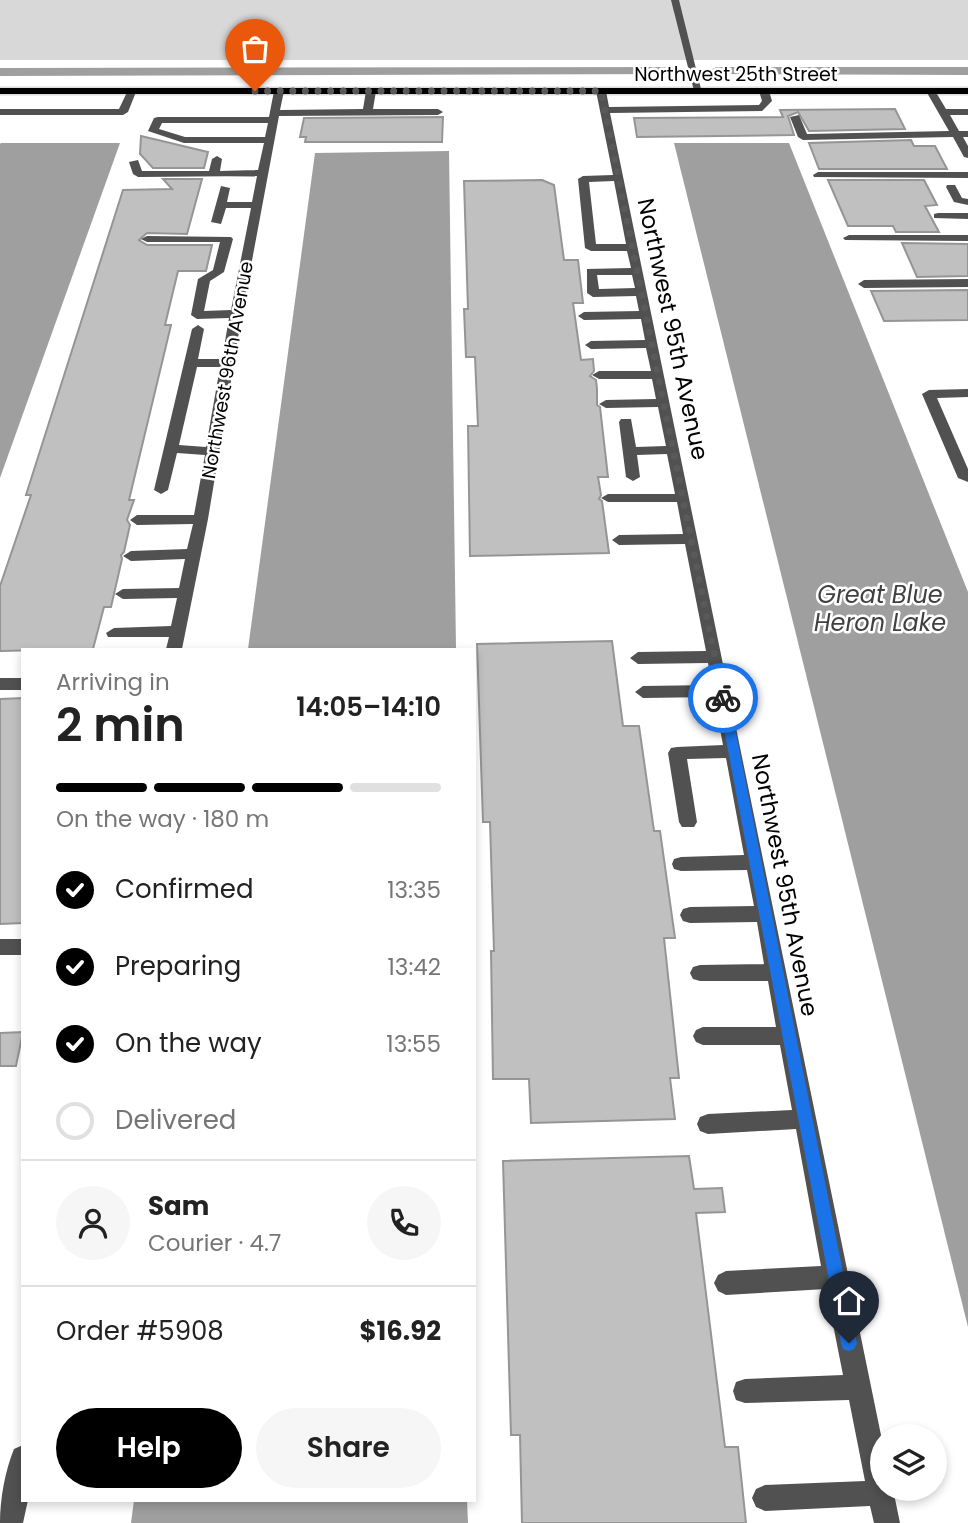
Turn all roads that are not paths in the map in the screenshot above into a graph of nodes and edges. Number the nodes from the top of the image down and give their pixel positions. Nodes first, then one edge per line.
1 (675, 0) edge
2 (0, 91) edge
3 (279, 91) junction
4 (371, 91) junction
5 (682, 91) junction
6 (699, 91) junction
7 (764, 91) junction
8 (930, 91) junction
9 (968, 91) edge
10 (131, 92) junction
11 (602, 101) junction
12 (686, 109) junction
13 (0, 112) edge
14 (943, 112) junction
15 (968, 112) edge
16 (368, 113) junction
17 (438, 113) dead end
18 (275, 116) junction
19 (795, 117) dead end
20 (968, 134) edge
21 (956, 135) junction
22 (222, 140) junction
23 (270, 140) junction
24 (968, 155) edge
25 (134, 162) dead end
26 (264, 173) junction
27 (214, 174) junction
28 (968, 174) edge
29 (818, 175) dead end
30 (617, 178) junction
31 (951, 187) dead end
32 (225, 188) dead end
33 (968, 202) edge
34 (221, 205) junction
35 (257, 205) junction
36 (937, 216) dead end
37 (968, 216) edge
38 (217, 222) dead end
39 (968, 237) edge
40 (849, 238) dead end
41 (147, 239) dead end
42 (631, 247) junction
43 (636, 271) junction
44 (968, 283) edge
45 (864, 284) dead end
46 (640, 292) junction
47 (236, 314) junction
48 (645, 315) junction
49 (584, 316) dead end
50 (198, 329) dead end
51 (651, 344) junction
52 (591, 345) dead end
53 (191, 363) junction
54 (229, 363) junction
55 (657, 374) junction
56 (598, 375) dead end
57 (968, 393) edge
58 (606, 404) dead end
59 (663, 404) junction
60 (626, 422) dead end
61 (171, 448) junction
62 (673, 450) junction
63 (630, 451) junction
64 (213, 452) junction
65 (634, 477) dead end
66 (968, 478) edge
67 (161, 490) dead end
68 (608, 498) dead end
69 (683, 498) junction
70 (201, 519) junction
71 (137, 520) dead end
72 (692, 539) junction
73 (619, 540) dead end
74 (193, 554) junction
75 (131, 556) dead end
76 (186, 593) junction
77 (123, 594) dead end
78 (177, 631) junction
79 (114, 634) dead end
80 (174, 648) edge
81 (715, 657) junction
82 (638, 658) dead end
83 (0, 684) edge
84 (21, 684) edge
85 (722, 691) junction
86 (643, 692) dead end
87 (734, 751) junction
88 (688, 822) dead end
89 (755, 862) junction
90 (681, 864) dead end
91 (766, 914) junction
92 (690, 915) dead end
93 (0, 947) edge
94 (21, 947) edge
95 (777, 972) junction
96 (700, 973) dead end
97 (703, 1036) dead end
98 (790, 1036) junction
99 (806, 1119) junction
100 (708, 1124) dead end
101 (835, 1277) junction
102 (726, 1283) dead end
103 (858, 1387) junction
104 (745, 1391) dead end
105 (870, 1445) edge
106 (21, 1468) edge
107 (870, 1493) edge
108 (765, 1498) dead end
109 (882, 1501) edge
110 (10, 1523) edge
111 (887, 1523) edge

1 - 6 street
2 - 10 main road, Northwest 25th Street
3 - 4 main road, Northwest 25th Street
3 - 10 main road, Northwest 25th Street
3 - 18 street, Northwest 96th Avenue
4 - 11 main road, Northwest 25th Street
4 - 16 street
5 - 6 main road, Northwest 25th Street
5 - 11 main road, Northwest 25th Street
5 - 12 street
6 - 7 main road, Northwest 25th Street
7 - 8 main road, Northwest 25th Street
7 - 12 street
8 - 9 main road, Northwest 25th Street
8 - 14 street
10 - 13 street
11 - 12 street
11 - 30 street, Northwest 95th Avenue
14 - 15 street
14 - 21 street
16 - 17 street
16 - 18 street
18 - 22 street
18 - 23 street, Northwest 96th Avenue
19 - 21 street
20 - 21 street
21 - 24 street
22 - 23 street
22 - 27 street
23 - 26 street, Northwest 96th Avenue
25 - 27 street
26 - 27 street
26 - 35 street, Northwest 96th Avenue
28 - 29 street
30 - 42 street, Northwest 95th Avenue
30 - 42 street
31 - 33 street
32 - 34 street
34 - 35 street
34 - 38 street
35 - 47 street, Northwest 96th Avenue
36 - 37 street
39 - 40 street
41 - 47 street
42 - 43 street, Northwest 95th Avenue
43 - 46 street, Northwest 95th Avenue
43 - 46 street
44 - 45 street
46 - 48 street, Northwest 95th Avenue
47 - 54 street, Northwest 96th Avenue
48 - 49 street
48 - 51 street, Northwest 95th Avenue
50 - 53 street
51 - 52 street
51 - 55 street, Northwest 95th Avenue
53 - 54 street
53 - 61 street
54 - 64 street, Northwest 96th Avenue
55 - 56 street
55 - 59 street, Northwest 95th Avenue
57 - 66 street
58 - 59 street
59 - 62 street, Northwest 95th Avenue
60 - 63 street
61 - 64 street
61 - 67 street
62 - 63 street
62 - 69 street, Northwest 95th Avenue
63 - 65 street
64 - 70 street, Northwest 96th Avenue
68 - 69 street
69 - 72 street, Northwest 95th Avenue
70 - 71 street
70 - 74 street, Northwest 96th Avenue
72 - 73 street
72 - 81 street, Northwest 95th Avenue
74 - 75 street
74 - 76 street, Northwest 96th Avenue
76 - 77 street
76 - 78 street, Northwest 96th Avenue
78 - 79 street
78 - 80 street, Northwest 96th Avenue
81 - 82 street
81 - 85 street, Northwest 95th Avenue
83 - 84 street
85 - 86 street
85 - 87 street, Northwest 95th Avenue
87 - 88 street
87 - 89 street, Northwest 95th Avenue
89 - 90 street
89 - 91 street, Northwest 95th Avenue
91 - 92 street
91 - 95 street, Northwest 95th Avenue
93 - 94 street
95 - 96 street
95 - 98 street, Northwest 95th Avenue
97 - 98 street
98 - 99 street, Northwest 95th Avenue
99 - 100 street
99 - 101 street, Northwest 95th Avenue
101 - 102 street
101 - 103 street, Northwest 95th Avenue
103 - 104 street
103 - 105 street, Northwest 95th Avenue
106 - 110 street
107 - 108 street
109 - 111 street, Northwest 95th Avenue

